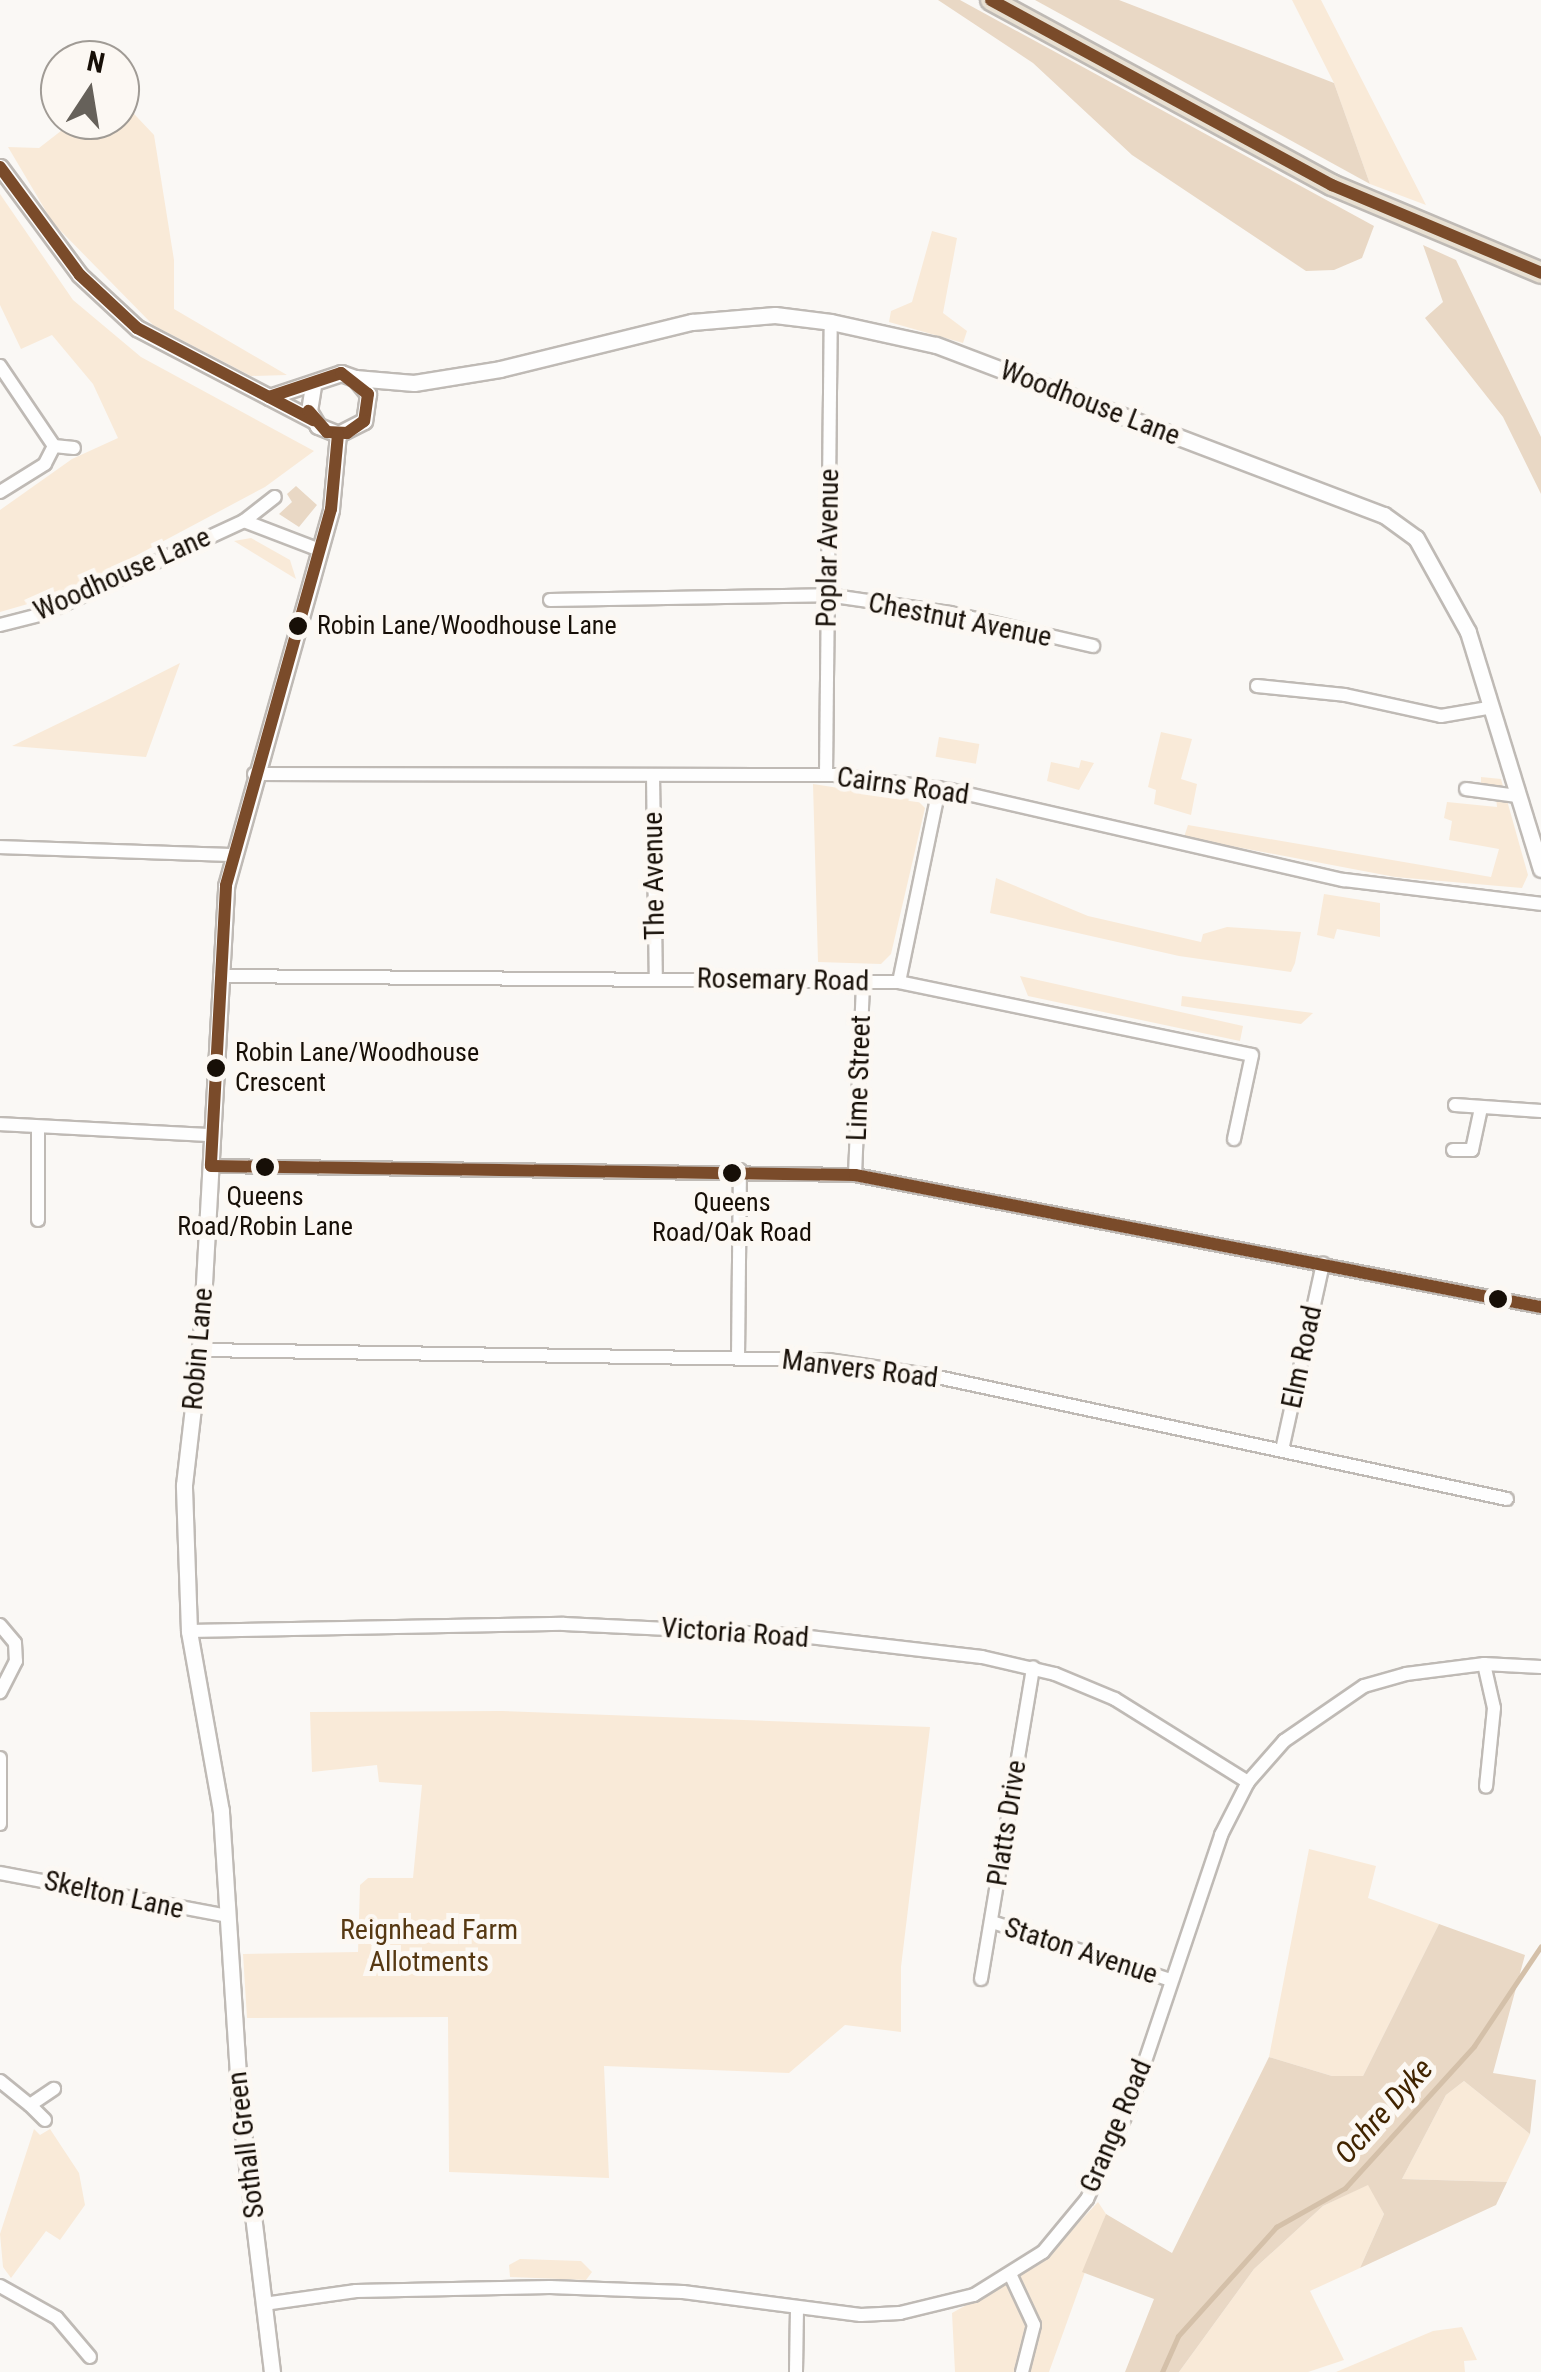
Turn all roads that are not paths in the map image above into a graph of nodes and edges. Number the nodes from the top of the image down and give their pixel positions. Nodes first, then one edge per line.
1 (991, 0) edge
2 (0, 166) edge
3 (1541, 273) edge
4 (831, 322) junction
5 (0, 366) edge
6 (355, 378) junction
7 (402, 384) junction
8 (313, 388) junction
9 (270, 397) junction
10 (370, 402) junction
11 (313, 420) junction
12 (338, 434) junction
13 (54, 446) junction
14 (74, 448) dead end
15 (0, 492) edge
16 (275, 496) dead end
17 (244, 521) junction
18 (320, 550) junction
19 (827, 596) junction
20 (550, 600) dead end
21 (0, 625) edge
22 (1093, 646) dead end
23 (1258, 686) dead end
24 (1488, 708) junction
25 (254, 774) junction
26 (826, 774) junction
27 (653, 775) junction
28 (939, 788) junction
29 (1466, 789) dead end
30 (1518, 796) junction
31 (0, 847) edge
32 (232, 855) junction
33 (1541, 868) edge
34 (1541, 904) edge
35 (220, 976) junction
36 (656, 978) junction
37 (863, 982) junction
38 (899, 982) junction
39 (1455, 1105) dead end
40 (1481, 1108) junction
41 (1541, 1111) edge
42 (0, 1124) edge
43 (38, 1127) junction
44 (212, 1135) junction
45 (1234, 1139) dead end
46 (1453, 1150) dead end
47 (210, 1166) junction
48 (740, 1170) junction
49 (856, 1175) junction
50 (38, 1220) dead end
51 (1323, 1263) junction
52 (1541, 1307) edge
53 (200, 1350) junction
54 (738, 1356) junction
55 (1282, 1450) junction
56 (1507, 1499) dead end
57 (0, 1625) edge
58 (189, 1631) junction
59 (1484, 1664) junction
60 (1032, 1667) junction
61 (1541, 1667) edge
62 (0, 1692) edge
63 (0, 1758) edge
64 (1248, 1782) junction
65 (1486, 1787) dead end
66 (0, 1824) edge
67 (0, 1873) edge
68 (228, 1916) junction
69 (992, 1922) junction
70 (981, 1979) dead end
71 (1170, 1980) junction
72 (0, 2082) edge
73 (54, 2089) dead end
74 (30, 2105) junction
75 (45, 2120) dead end
76 (1012, 2276) junction
77 (0, 2286) edge
78 (264, 2304) junction
79 (797, 2309) junction
80 (90, 2358) dead end
81 (272, 2372) edge
82 (796, 2372) edge
83 (1022, 2372) edge

1 - 3 highway
2 - 9 street
4 - 7 street, Woodhouse Lane
4 - 19 street, Poplar Avenue
4 - 24 street, Woodhouse Lane
5 - 13 street
6 - 7 street, Woodhouse Lane
6 - 8 street
6 - 10 street
7 - 10 street, Woodhouse Lane
8 - 9 street
8 - 11 street
9 - 11 street
10 - 12 street
11 - 12 street
12 - 18 street, Robin Lane
13 - 14 street
13 - 15 street
16 - 17 street, Woodhouse Lane
17 - 18 street, Woodhouse Lane
17 - 21 street, Woodhouse Lane
18 - 25 street, Robin Lane
19 - 20 street, Chestnut Avenue
19 - 22 street, Chestnut Avenue
19 - 26 street, Poplar Avenue
23 - 24 street
24 - 30 street, Woodhouse Lane
25 - 27 street, Cairns Road
25 - 32 street, Robin Lane
26 - 27 street, Cairns Road
26 - 28 street, Cairns Road
27 - 36 street, The Avenue
28 - 34 street, Cairns Road
28 - 38 street
29 - 30 street
30 - 33 street, Woodhouse Lane
31 - 32 street
32 - 35 street, Robin Lane
35 - 36 street, Rosemary Road
35 - 44 street, Robin Lane
36 - 37 street, Rosemary Road
37 - 38 street, Rosemary Road
37 - 49 street, Lime Street
38 - 45 street, Rosemary Road
39 - 40 street
40 - 41 street
40 - 46 street
42 - 43 street
43 - 44 street
43 - 50 street
44 - 47 street, Robin Lane
47 - 48 street
47 - 53 street, Robin Lane
48 - 49 street
48 - 54 street
49 - 51 street
51 - 52 street
51 - 55 street, Elm Road
53 - 54 street, Manvers Road
53 - 58 street, Robin Lane
54 - 55 street, Manvers Road
55 - 56 street, Manvers Road
57 - 62 street
58 - 60 street, Victoria Road
58 - 68 street, Robin Lane
59 - 61 street, Grange Road
59 - 64 street, Grange Road
59 - 65 street
60 - 64 street, Victoria Road
60 - 69 street, Platts Drive
63 - 66 street
64 - 71 street, Grange Road
67 - 68 street, Skelton Lane
68 - 78 street, Sothall Green
69 - 70 street, Platts Drive
69 - 71 street, Staton Avenue
71 - 76 street, Grange Road
72 - 74 street
73 - 74 street
74 - 75 street
76 - 79 street, Grange Road
76 - 83 street
77 - 80 street
78 - 79 street, Grange Road
78 - 81 street, Sothall Green
79 - 82 street

